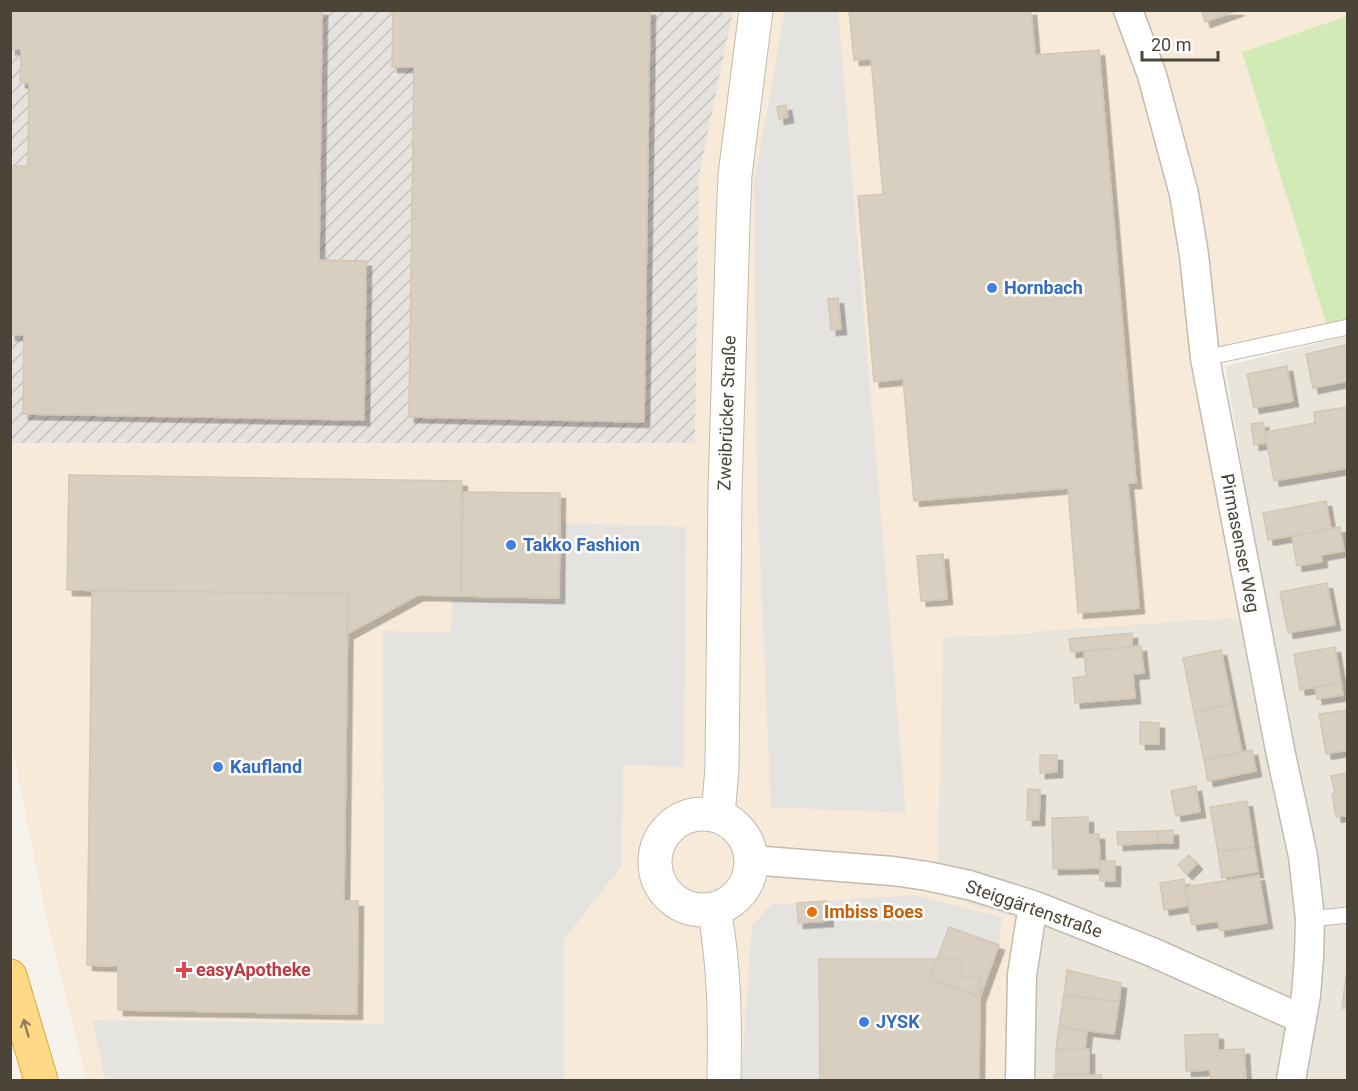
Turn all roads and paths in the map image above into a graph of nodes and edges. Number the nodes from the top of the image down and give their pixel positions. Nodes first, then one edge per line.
1 (756, 10) edge
2 (1128, 10) edge
3 (1347, 327) edge
4 (1205, 358) junction
5 (718, 816) junction
6 (751, 860) junction
7 (1034, 905) junction
8 (714, 909) junction
9 (1347, 915) edge
10 (1310, 919) junction
11 (10, 976) edge
12 (1302, 1019) junction
13 (41, 1080) edge
14 (724, 1080) edge
15 (1020, 1080) edge
16 (1291, 1080) edge

1 - 5 street, Zweibrücker Straße
2 - 4 street, Pirmasenser Weg
3 - 4 lane
4 - 10 street, Pirmasenser Weg
5 - 6 street
5 - 8 street
6 - 7 street, Steiggärtenstraße
6 - 8 street
7 - 12 street, Steiggärtenstraße
7 - 15 street
8 - 14 street
9 - 10 lane
10 - 12 street, Pirmasenser Weg
13 -> 11 highway
12 - 16 street, Pirmasenser Weg

